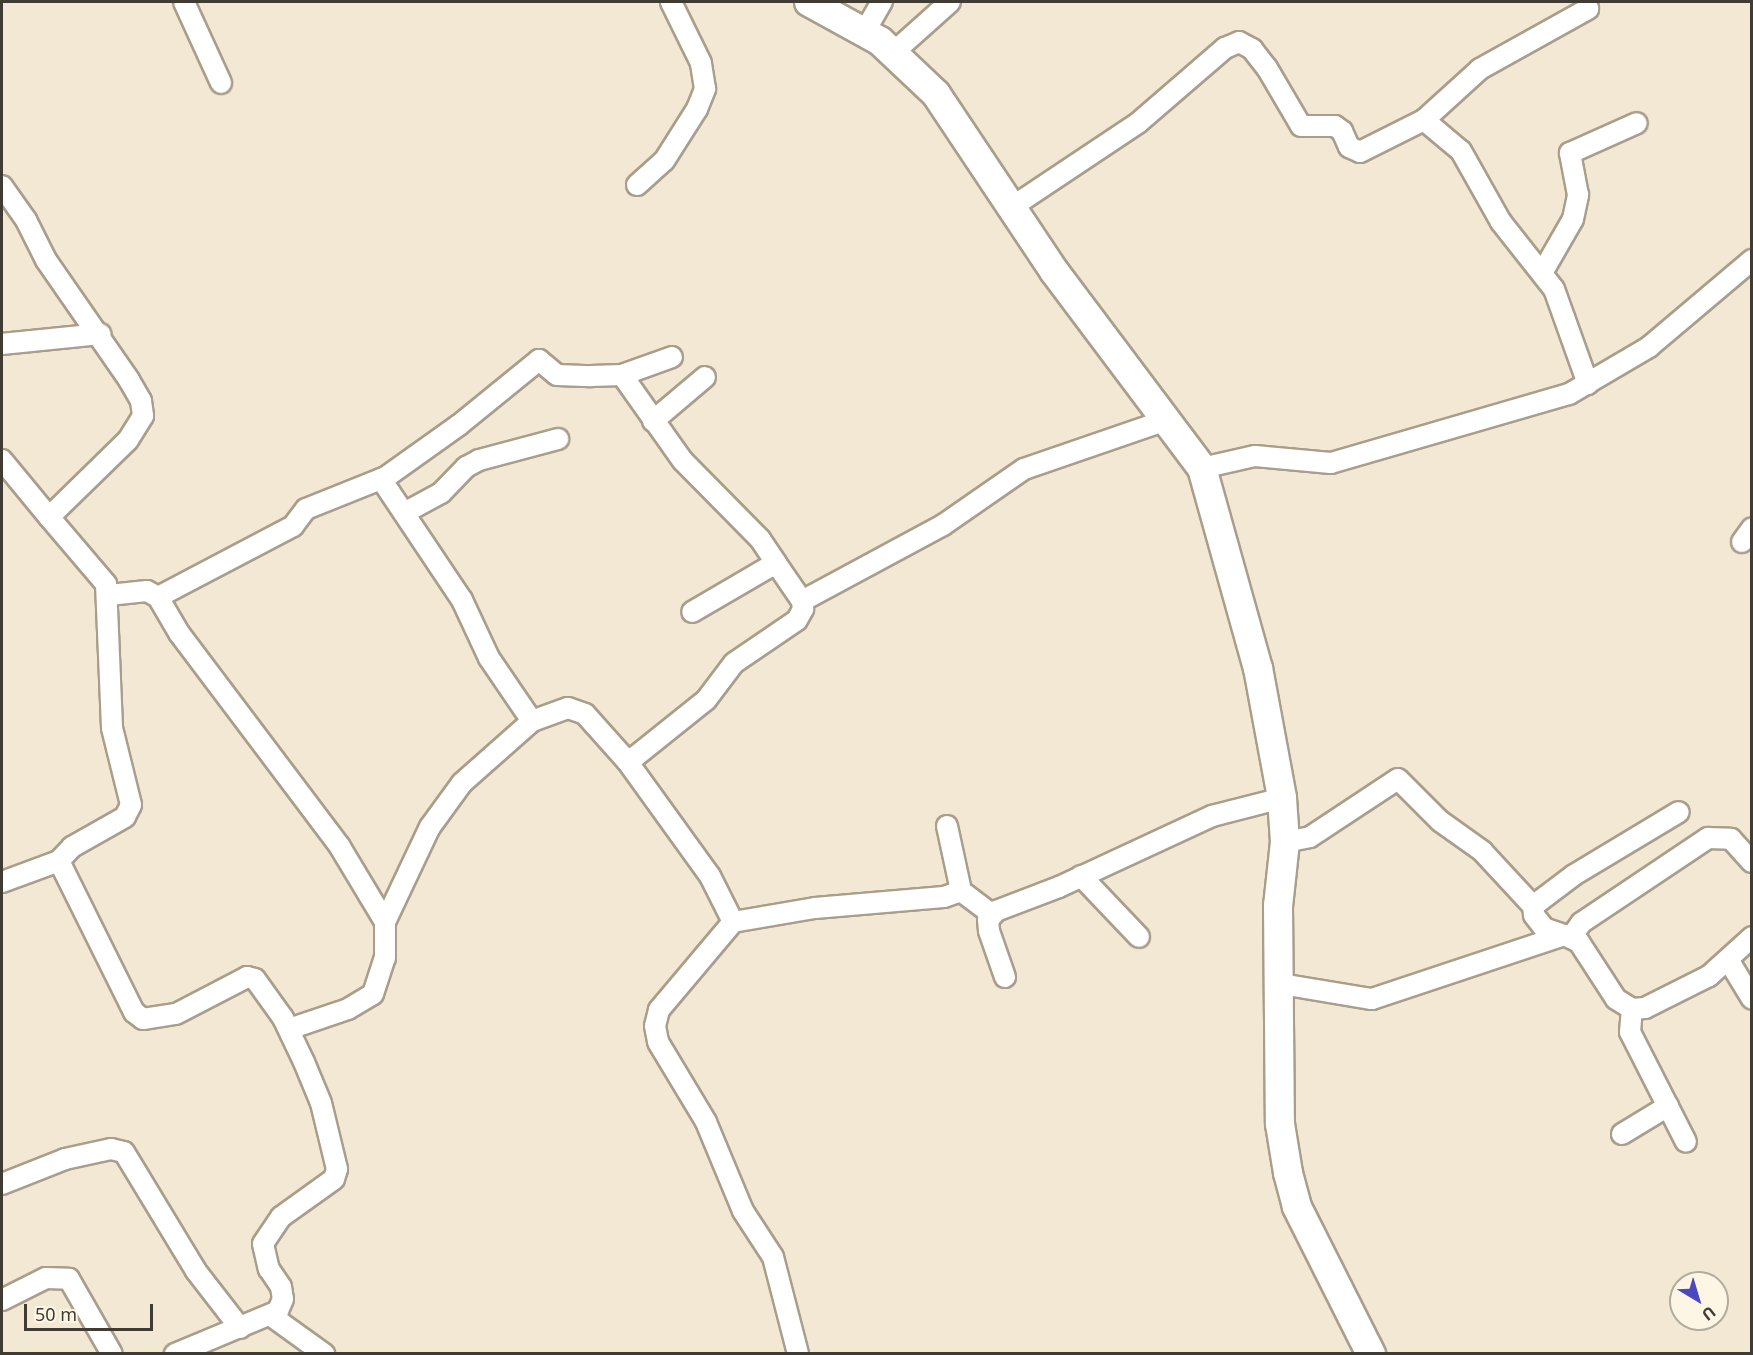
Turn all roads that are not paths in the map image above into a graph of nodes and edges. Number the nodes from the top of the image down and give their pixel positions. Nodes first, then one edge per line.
1 (184, 2) edge
2 (670, 2) edge
3 (809, 2) edge
4 (882, 2) edge
5 (950, 2) edge
6 (1588, 9) dead end
7 (865, 31) junction
8 (894, 52) junction
9 (221, 83) dead end
10 (1424, 120) junction
11 (1638, 123) dead end
12 (637, 185) dead end
13 (2, 186) edge
14 (1012, 207) junction
15 (1752, 260) edge
16 (1542, 273) junction
17 (100, 334) junction
18 (2, 344) edge
19 (672, 357) dead end
20 (622, 375) junction
21 (705, 377) dead end
22 (1588, 384) junction
23 (1169, 420) junction
24 (653, 421) junction
25 (558, 439) dead end
26 (2, 460) edge
27 (1202, 468) junction
28 (381, 479) junction
29 (404, 513) junction
30 (49, 517) junction
31 (776, 563) junction
32 (108, 595) junction
33 (158, 597) junction
34 (802, 601) junction
35 (692, 612) dead end
36 (532, 721) junction
37 (627, 761) junction
38 (1282, 798) junction
39 (1679, 812) dead end
40 (947, 826) dead end
41 (1285, 842) junction
42 (59, 861) junction
43 (1752, 862) edge
44 (1081, 876) junction
45 (2, 882) edge
46 (961, 891) junction
47 (1533, 906) junction
48 (992, 914) junction
49 (385, 922) junction
50 (733, 922) junction
51 (1568, 935) junction
52 (1139, 937) dead end
53 (1752, 938) edge
54 (1729, 961) junction
55 (1005, 977) dead end
56 (1752, 999) edge
57 (1281, 1008) junction
58 (1632, 1009) junction
59 (289, 1029) junction
60 (1668, 1106) junction
61 (1622, 1134) dead end
62 (1686, 1142) dead end
63 (2, 1184) edge
64 (2, 1300) edge
65 (270, 1315) junction
66 (240, 1329) junction
67 (112, 1353) edge
68 (175, 1353) edge
69 (324, 1353) edge
70 (798, 1353) edge
71 (1371, 1353) edge

1 - 9 street
2 - 12 street
3 - 7 street
4 - 7 street
5 - 8 street
6 - 10 street
7 - 8 street
8 - 14 street
10 - 14 street
10 - 16 street
11 - 16 street
13 - 17 street
14 - 23 street
15 - 22 street
16 - 22 street
17 - 18 street
17 - 30 street
19 - 20 street
20 - 24 street
20 - 28 street
21 - 24 street
22 - 27 street
23 - 27 street
23 - 34 street
24 - 31 street
25 - 29 street
26 - 30 street
27 - 38 street
28 - 29 street
28 - 33 street
29 - 36 street
30 - 32 street
31 - 34 street
31 - 35 street
32 - 33 street
32 - 42 street
33 - 49 street
34 - 37 street
36 - 37 street
36 - 49 street
37 - 50 street
38 - 41 street
38 - 44 street
39 - 47 street
40 - 46 street
41 - 47 street
41 - 57 street
42 - 45 street
42 - 59 street
43 - 51 street
44 - 48 street
44 - 52 street
46 - 48 street
46 - 50 street
47 - 51 street
48 - 55 street
49 - 59 street
50 - 70 street
51 - 57 street
51 - 58 street
53 - 54 street
54 - 56 street
54 - 58 street
57 - 71 street
58 - 60 street
59 - 65 street
60 - 61 street
60 - 62 street
63 - 66 street
64 - 67 street
65 - 66 street
65 - 69 street
66 - 68 street

